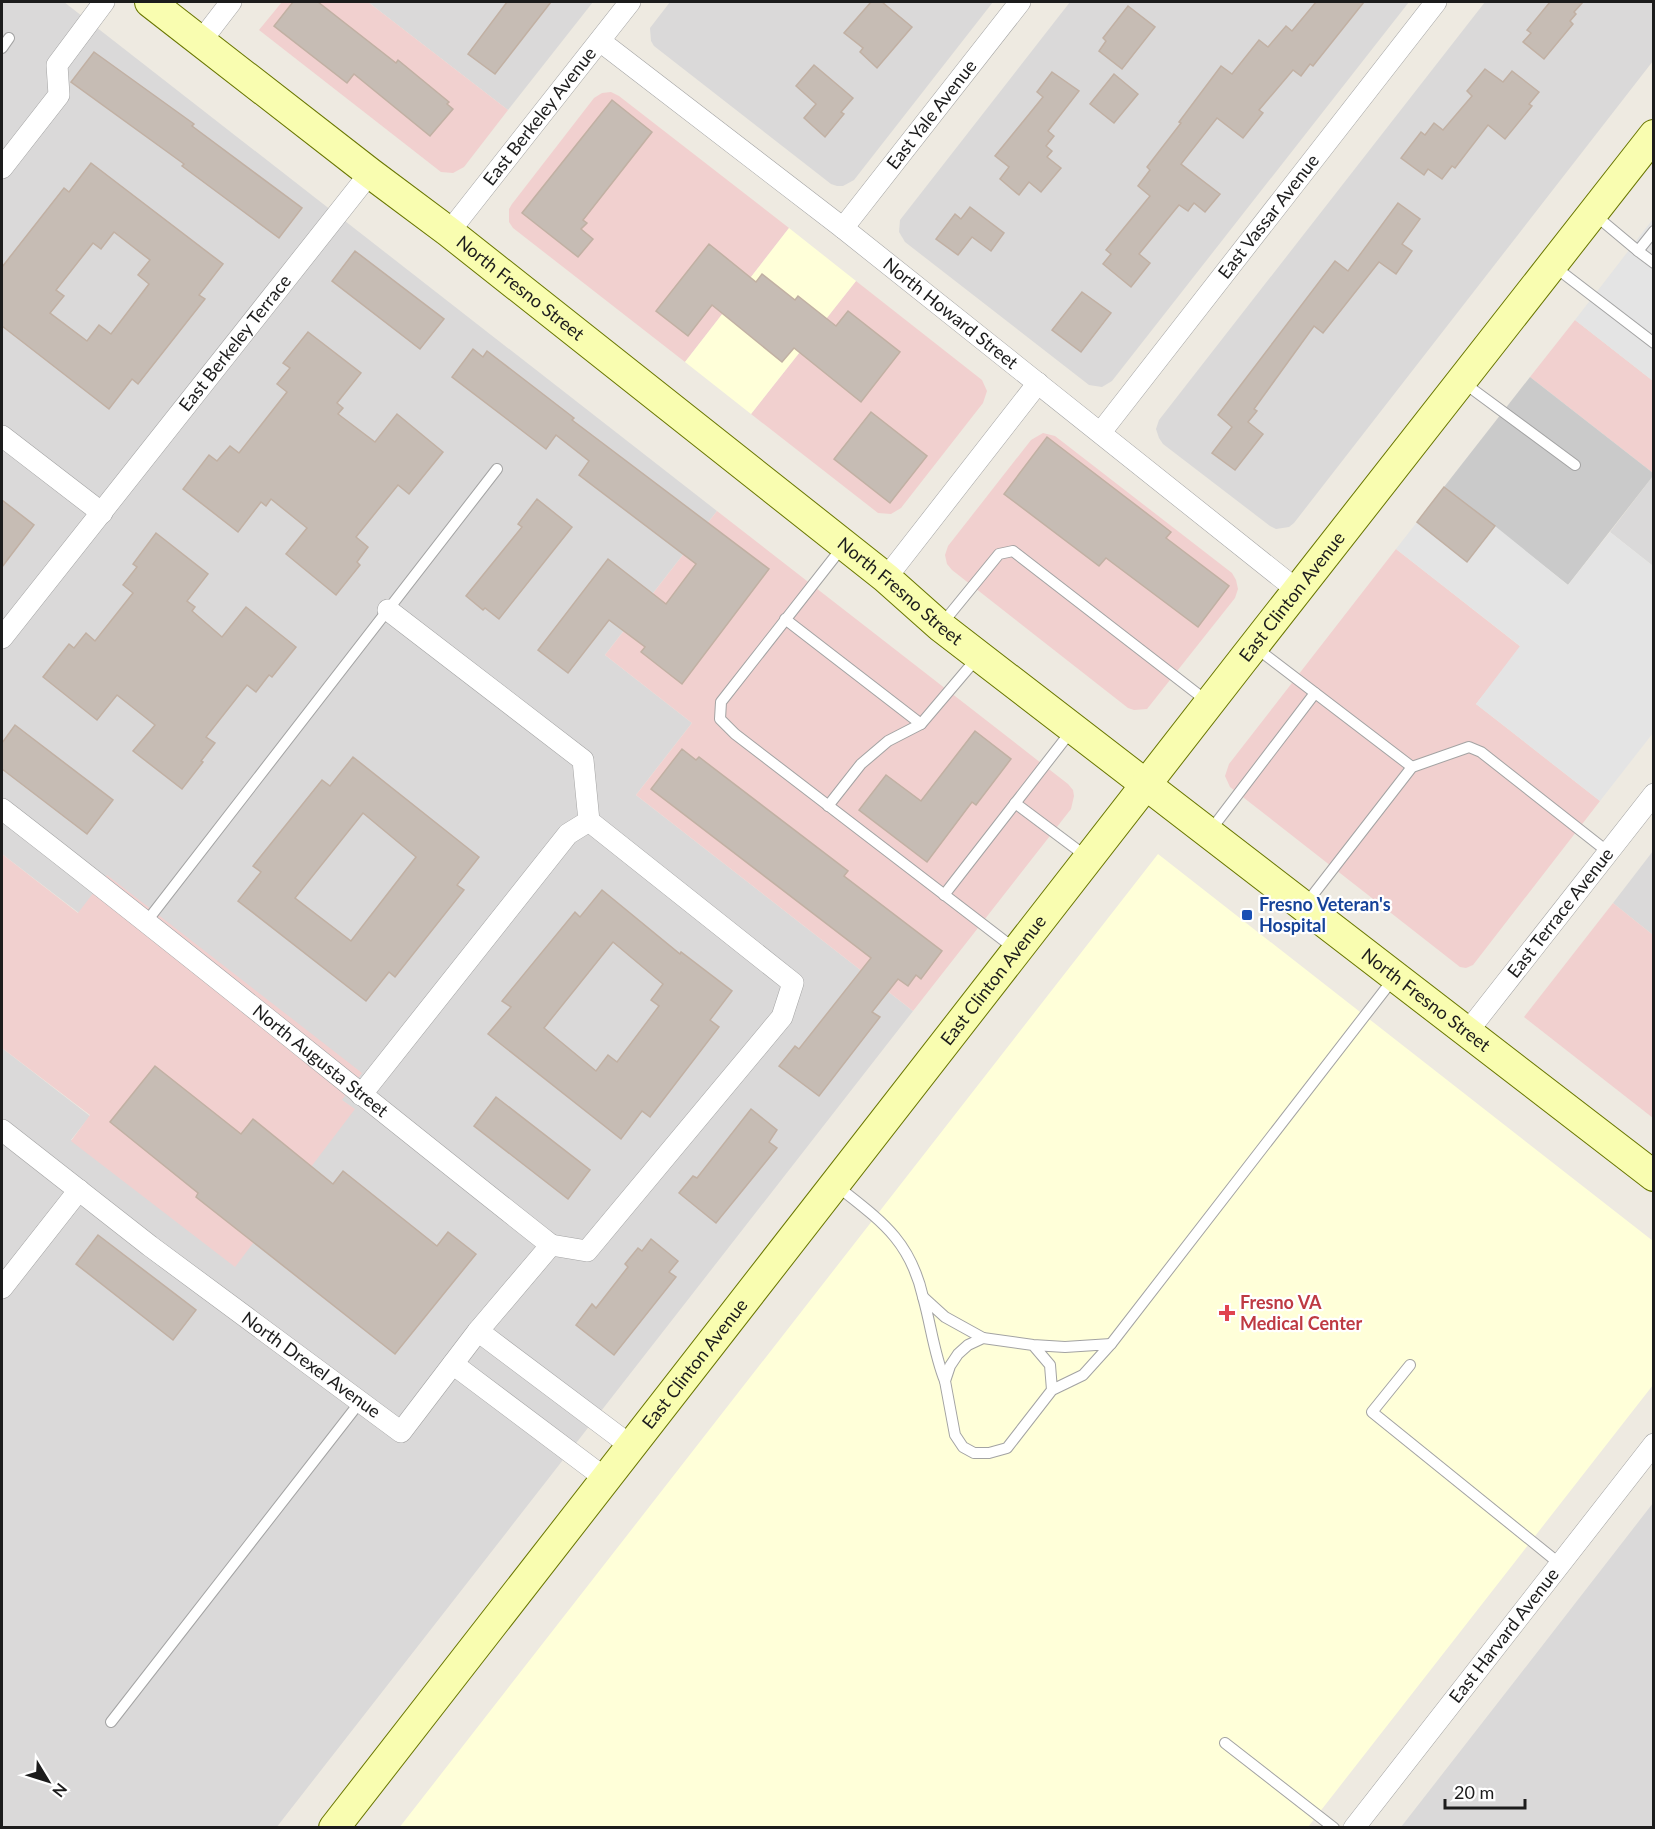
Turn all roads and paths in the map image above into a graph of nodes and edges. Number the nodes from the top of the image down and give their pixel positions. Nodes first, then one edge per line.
1 (104, 2) edge
2 (150, 2) edge
3 (231, 2) edge
4 (630, 2) edge
5 (1020, 2) edge
6 (1436, 2) edge
7 (9, 38) dead end
8 (600, 40) junction
9 (201, 41) junction
10 (2, 48) edge
11 (1651, 142) edge
12 (2, 168) edge
13 (370, 173) junction
14 (1593, 213) junction
15 (843, 228) junction
16 (1653, 231) edge
17 (449, 232) junction
18 (1638, 251) junction
19 (1653, 263) edge
20 (1552, 265) junction
21 (1653, 343) edge
22 (1461, 381) junction
23 (1038, 383) junction
24 (1101, 432) junction
25 (2, 436) edge
26 (1575, 465) dead end
27 (497, 469) dead end
28 (102, 513) junction
29 (844, 545) junction
30 (886, 578) junction
31 (1297, 590) junction
32 (388, 610) junction
33 (785, 619) junction
34 (940, 626) junction
35 (2, 638) edge
36 (1254, 646) junction
37 (979, 655) junction
38 (1315, 693) junction
39 (1209, 703) junction
40 (921, 724) junction
41 (1074, 727) junction
42 (1412, 767) junction
43 (1147, 783) junction
44 (1653, 794) edge
45 (1015, 803) junction
46 (828, 806) junction
47 (2, 809) edge
48 (589, 821) junction
49 (1210, 832) junction
50 (1608, 852) junction
51 (1088, 858) junction
52 (944, 895) junction
53 (1305, 905) junction
54 (147, 921) junction
55 (1017, 951) junction
56 (1396, 975) junction
57 (1468, 1031) junction
58 (361, 1095) junction
59 (2, 1130) edge
60 (1653, 1176) edge
61 (835, 1184) junction
62 (79, 1190) junction
63 (551, 1245) junction
64 (2, 1288) edge
65 (923, 1297) junction
66 (478, 1331) junction
67 (983, 1338) junction
68 (1111, 1344) junction
69 (1033, 1345) junction
70 (453, 1364) junction
71 (1410, 1365) dead end
72 (945, 1381) junction
73 (1052, 1390) junction
74 (360, 1402) junction
75 (1653, 1444) edge
76 (631, 1446) junction
77 (606, 1479) junction
78 (1560, 1564) junction
79 (111, 1722) dead end
80 (1226, 1743) dead end
81 (334, 1827) edge
82 (1334, 1827) edge
83 (1354, 1827) edge

1 - 12 street
2 - 9 main road, North Fresno Street
3 - 9 street
4 - 8 street, East Berkeley Avenue
5 - 15 street, East Yale Avenue
6 - 24 street, East Vassar Avenue
7 - 10 lane
8 - 15 street, North Howard Street
8 - 17 street, East Berkeley Avenue
9 - 13 main road, North Fresno Street
11 - 14 main road, East Clinton Avenue
13 - 17 main road, North Fresno Street
13 - 28 street, East Berkeley Terrace
14 - 18 lane
14 - 20 main road, East Clinton Avenue
15 - 23 street, North Howard Street
16 - 18 lane
17 - 29 main road, North Fresno Street
18 - 19 lane
20 - 21 lane
20 - 22 main road, East Clinton Avenue
22 - 26 lane
22 - 31 main road, East Clinton Avenue
23 - 24 street, North Howard Street
23 - 30 street
24 - 31 street, North Howard Street
25 - 28 street
27 - 32 lane
28 - 35 street
29 - 30 main road, North Fresno Street
29 - 33 lane
30 - 34 main road, North Fresno Street
31 - 36 main road, East Clinton Avenue
32 - 48 street
32 - 54 lane
33 - 40 lane
33 - 46 lane
34 - 37 main road, North Fresno Street
34 - 39 lane
36 - 38 lane
36 - 39 main road, East Clinton Avenue
37 - 40 lane
37 - 41 main road, North Fresno Street
38 - 42 lane
38 - 49 lane
39 - 43 main road, East Clinton Avenue
40 - 46 lane
41 - 43 main road, North Fresno Street
41 - 45 lane
42 - 50 lane
42 - 53 lane
43 - 49 main road, North Fresno Street
43 - 51 main road, East Clinton Avenue
44 - 50 street, East Terrace Avenue
45 - 51 lane
45 - 52 lane
46 - 52 lane
47 - 54 street, North Augusta Street
48 - 58 street
48 - 63 street
49 - 53 main road, North Fresno Street
50 - 57 street, East Terrace Avenue
51 - 55 main road, East Clinton Avenue
52 - 55 lane
53 - 56 main road, North Fresno Street
54 - 58 street, North Augusta Street
55 - 61 main road, East Clinton Avenue
56 - 57 main road, North Fresno Street
56 - 68 lane
57 - 60 main road, North Fresno Street
58 - 63 street, North Augusta Street
59 - 62 street, North Drexel Avenue
61 - 65 lane
61 - 76 main road, East Clinton Avenue
62 - 64 street
62 - 74 street, North Drexel Avenue
63 - 66 street
65 - 67 lane
65 - 72 lane
66 - 70 street
66 - 76 street
67 - 69 lane
67 - 72 lane
68 - 69 lane
68 - 73 lane
69 - 73 lane
70 - 74 street, North Drexel Avenue
70 - 77 street
71 - 78 lane
72 - 73 lane
74 - 79 lane
75 - 78 street, East Harvard Avenue
76 - 77 main road, East Clinton Avenue
77 - 81 main road, East Clinton Avenue
78 - 83 street, East Harvard Avenue
80 - 82 lane

